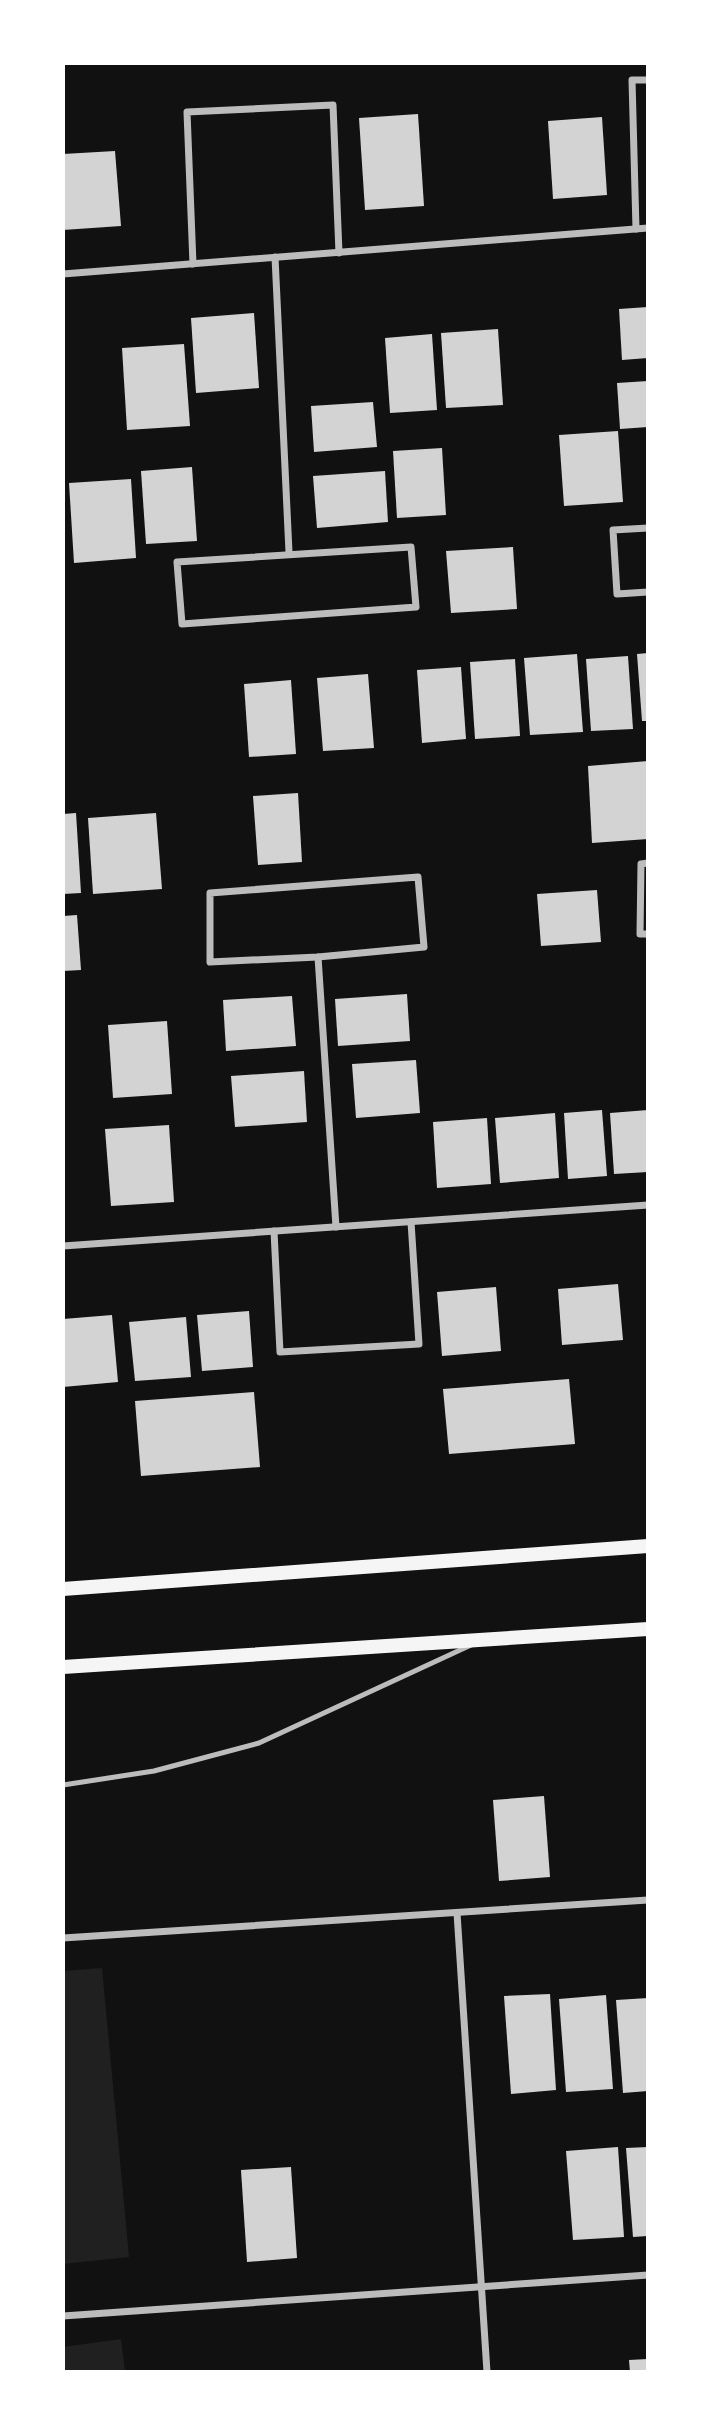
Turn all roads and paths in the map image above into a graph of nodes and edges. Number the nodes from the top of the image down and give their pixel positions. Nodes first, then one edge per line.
1 (648, 80) edge
2 (648, 228) edge
3 (636, 229) junction
4 (339, 253) junction
5 (275, 257) junction
6 (193, 264) junction
7 (63, 274) edge
8 (648, 528) edge
9 (289, 552) junction
10 (648, 592) edge
11 (648, 863) edge
12 (648, 934) edge
13 (318, 957) junction
14 (648, 1205) edge
15 (411, 1222) junction
16 (336, 1227) junction
17 (274, 1231) junction
18 (63, 1246) edge
19 (648, 1546) edge
20 (63, 1589) edge
21 (648, 1629) edge
22 (483, 1640) junction
23 (63, 1667) edge
24 (63, 1785) edge
25 (648, 1900) edge
26 (457, 1913) junction
27 (63, 1938) edge
28 (648, 2275) edge
29 (481, 2286) junction
30 (63, 2316) edge
31 (487, 2372) edge

1 - 3 street
2 - 3 street
3 - 4 street
4 - 5 street
4 - 6 street
5 - 6 street
5 - 9 street
6 - 7 street
8 - 10 street
9 - 9 street
11 - 12 street
13 - 13 street
13 - 16 street
14 - 15 street
15 - 16 street
15 - 17 street
16 - 17 street
17 - 18 street
19 - 20 main road
21 - 22 main road
22 - 23 main road
22 - 24 lane
25 - 26 street
26 - 27 street
26 - 29 street
28 - 29 street
29 - 30 street
29 - 31 street

